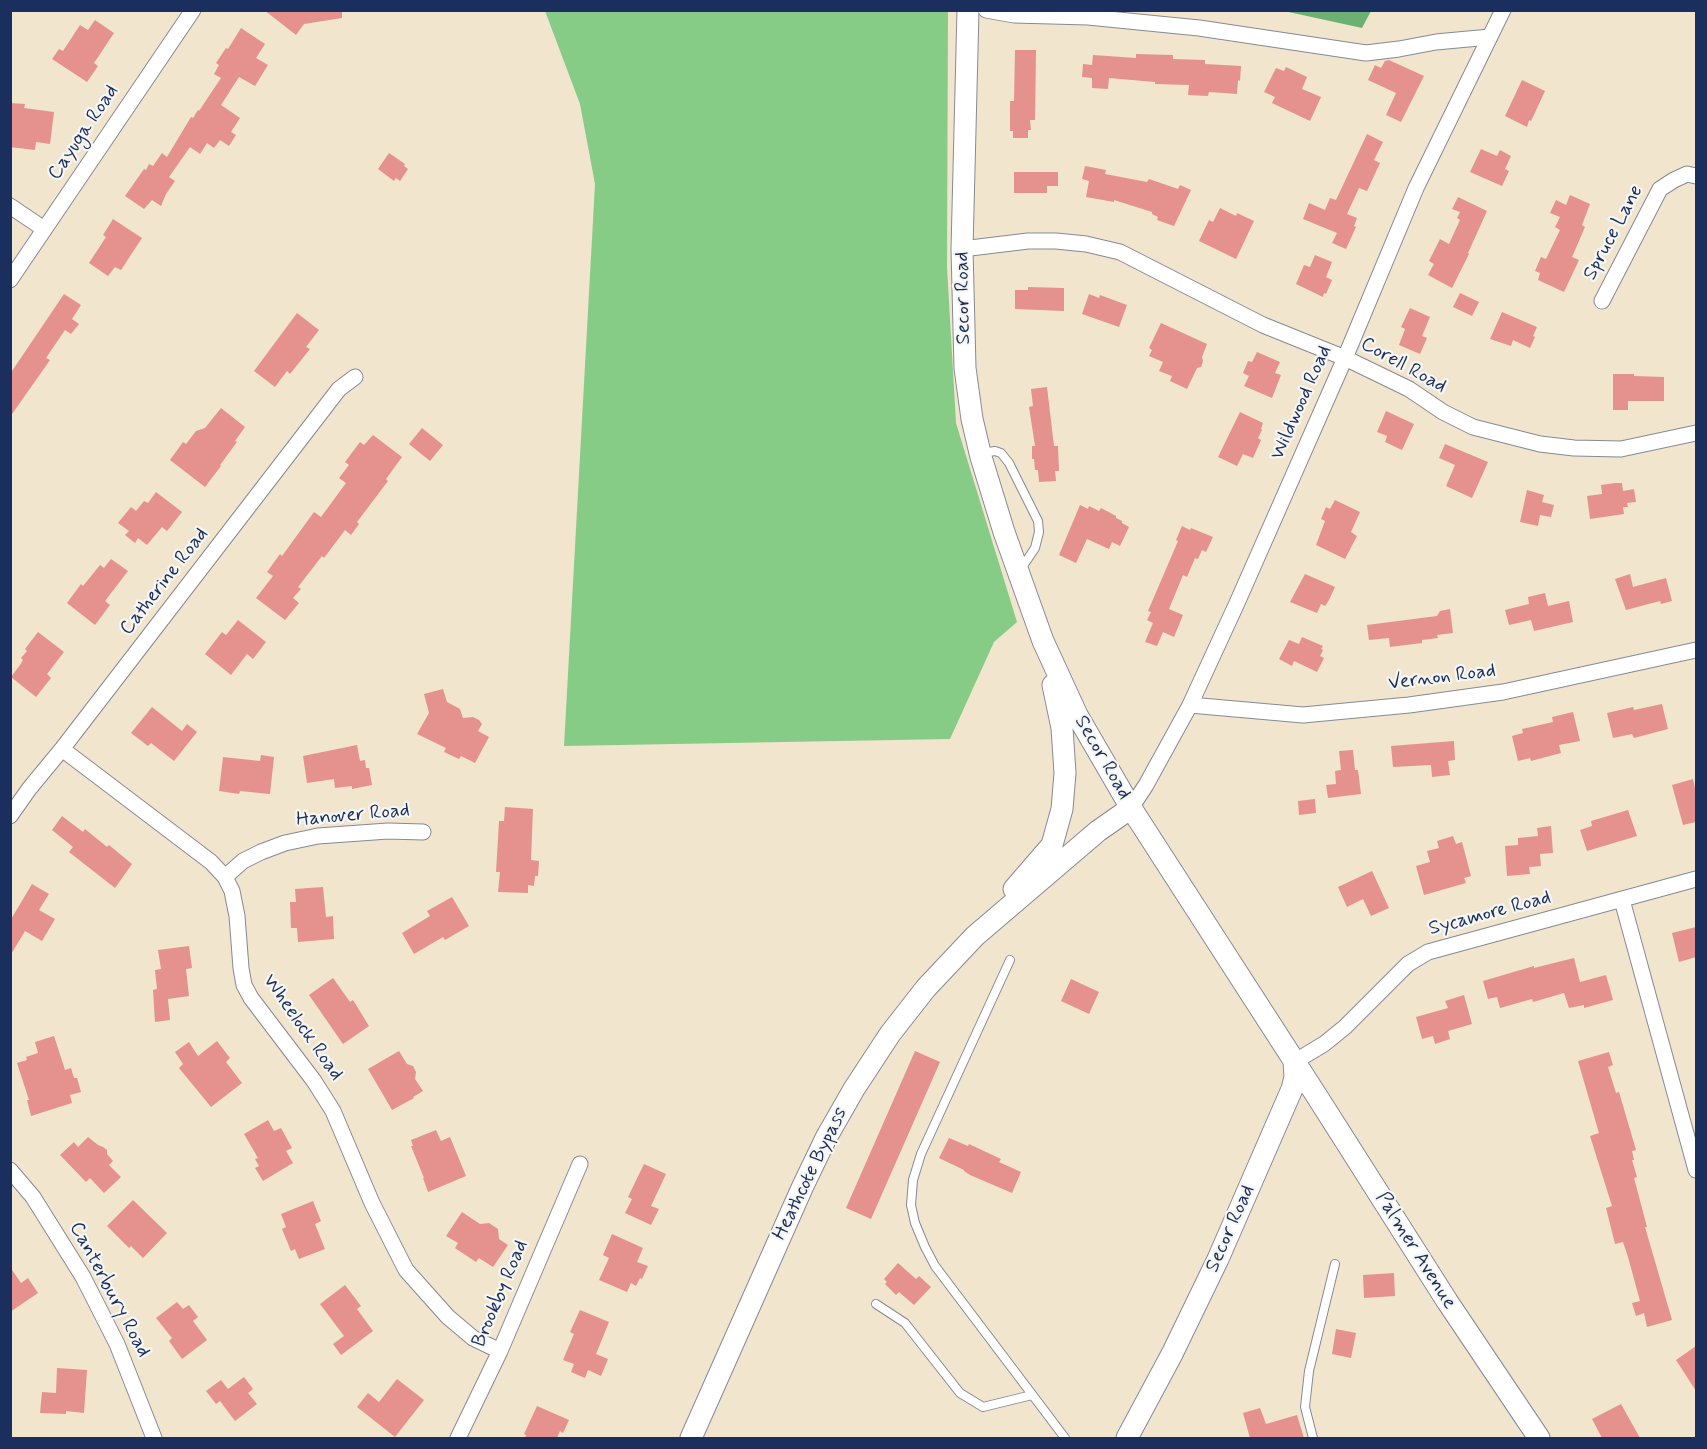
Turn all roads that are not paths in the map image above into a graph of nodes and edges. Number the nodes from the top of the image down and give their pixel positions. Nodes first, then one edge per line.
1 (193, 10) edge
2 (968, 10) edge
3 (986, 10) edge
4 (1503, 10) edge
5 (1152, 17) edge
6 (1490, 37) junction
7 (1696, 176) edge
8 (10, 206) edge
9 (44, 230) junction
10 (962, 249) junction
11 (10, 280) edge
12 (1602, 301) dead end
13 (1345, 358) junction
14 (355, 377) dead end
15 (1696, 433) edge
16 (980, 453) junction
17 (1018, 573) junction
18 (1043, 641) junction
19 (1696, 650) edge
20 (1190, 705) junction
21 (62, 749) junction
22 (1131, 808) junction
23 (10, 816) edge
24 (423, 832) dead end
25 (225, 877) junction
26 (1696, 879) edge
27 (1622, 900) junction
28 (975, 936) junction
29 (1010, 960) dead end
30 (1294, 1062) junction
31 (580, 1164) dead end
32 (10, 1170) edge
33 (1696, 1170) edge
34 (1335, 1264) dead end
35 (876, 1304) dead end
36 (500, 1351) junction
37 (1032, 1395) junction
38 (154, 1438) edge
39 (458, 1438) edge
40 (691, 1438) edge
41 (1065, 1438) edge
42 (1127, 1438) edge
43 (1313, 1438) edge
44 (1539, 1438) edge

1 - 9 street, Cayuga Road
2 - 10 main road, Secor Road
3 - 5 street
4 - 6 street, Wildwood Road
5 - 6 street
6 - 13 street, Wildwood Road
7 - 12 street, Spruce Lane
8 - 9 street
9 - 11 street, Cayuga Road
10 - 13 street, Corell Road
10 - 16 main road, Secor Road
13 - 15 street, Corell Road
13 - 20 street, Wildwood Road
14 - 21 street, Catherine Road
16 - 17 main road, Secor Road
16 - 17 lane
17 - 18 main road, Secor Road
18 - 22 main road, Secor Road
18 - 28 main road
19 - 20 street, Vernon Road
20 - 22 street, Wildwood Road
21 - 23 street, Catherine Road
21 - 25 street, Wheelock Road
22 - 28 main road
22 - 30 main road, Secor Road
24 - 25 street, Hanover Road
25 - 36 street, Wheelock Road
26 - 27 street, Sycamore Road
27 - 30 street, Sycamore Road
27 - 33 street
28 - 40 main road, Heathcote Bypass
29 - 37 lane
30 - 42 main road, Secor Road
30 - 44 main road, Palmer Avenue
31 - 36 street, Brookby Road
32 - 38 street, Canterbury Road
34 - 43 lane
35 - 37 lane
36 - 39 street, Brookby Road
37 - 41 lane

